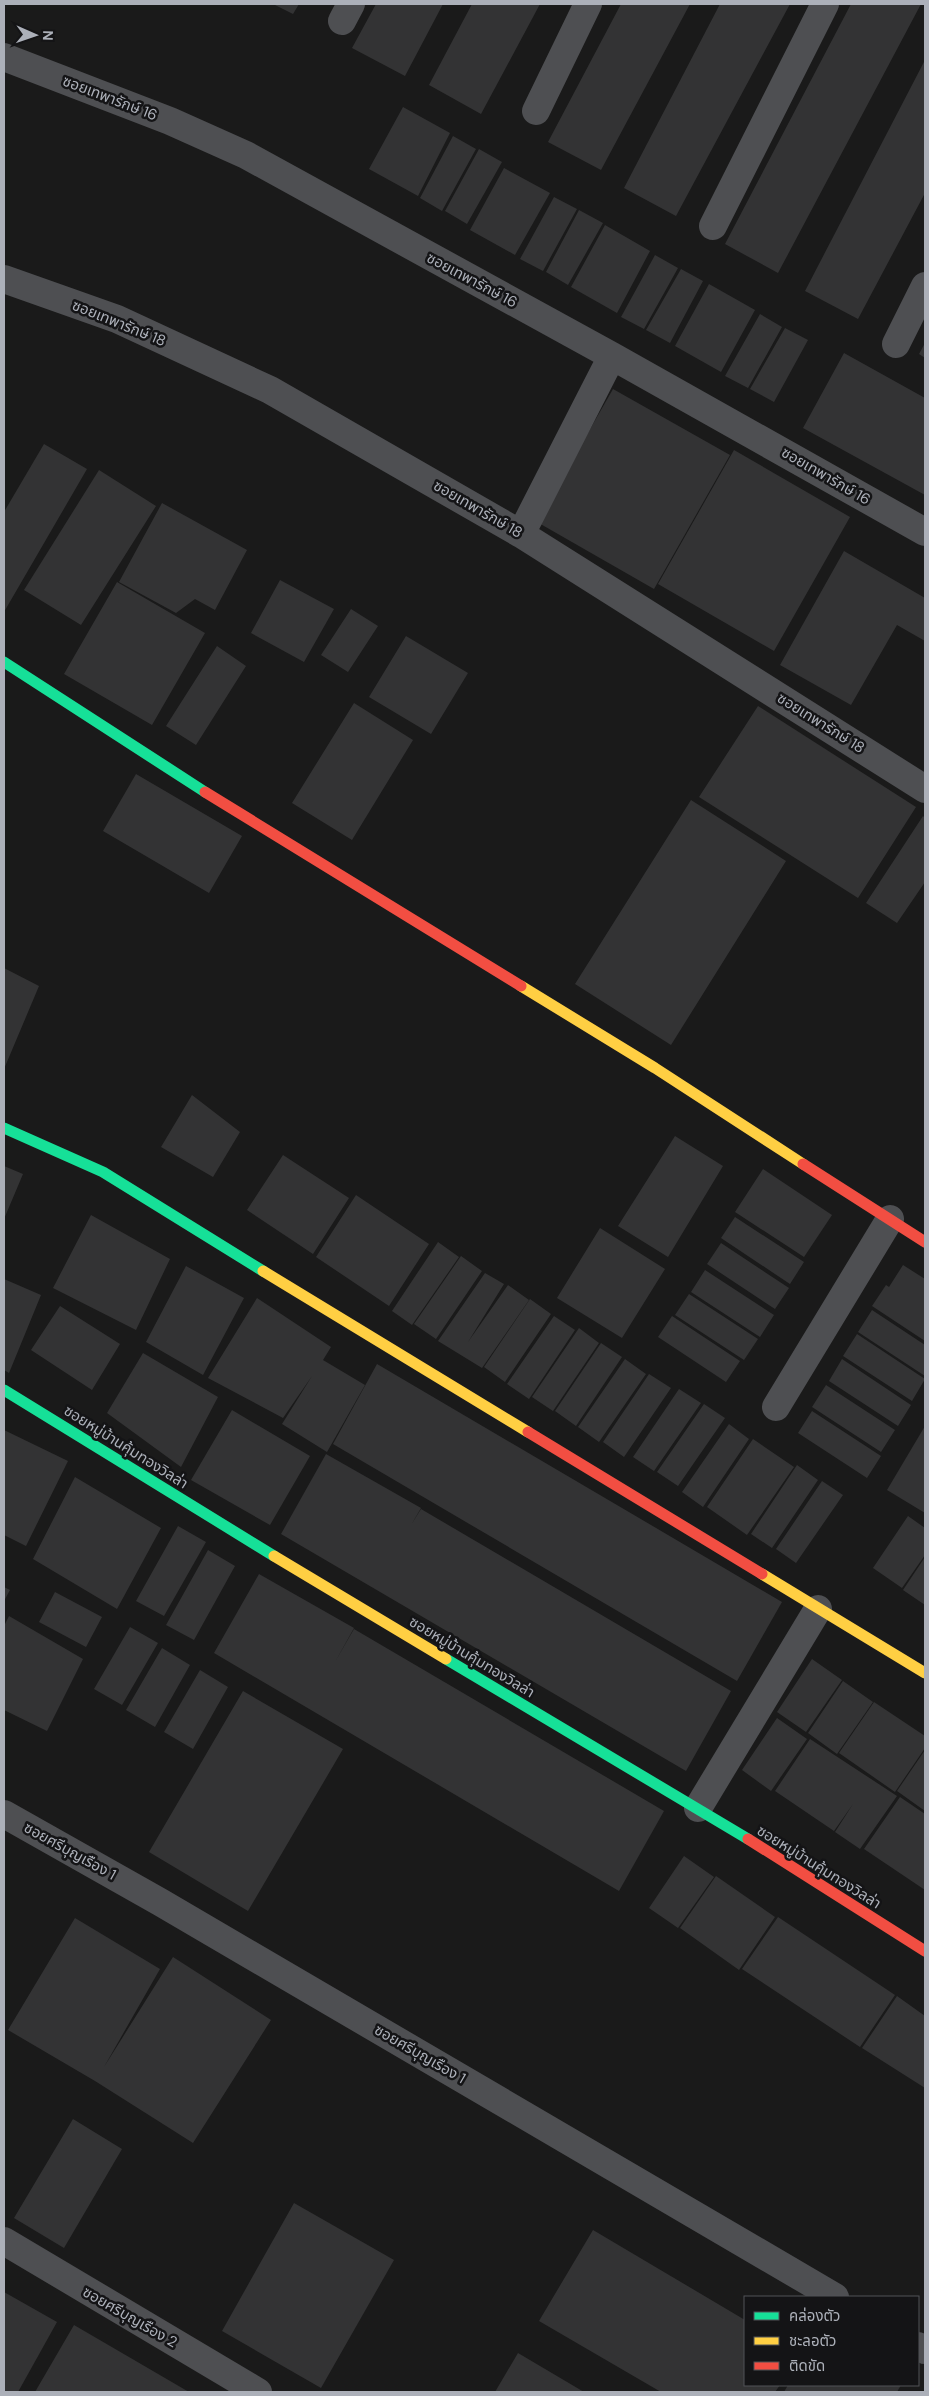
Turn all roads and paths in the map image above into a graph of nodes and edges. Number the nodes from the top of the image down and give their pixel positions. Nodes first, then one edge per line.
1 (588, 4) edge
2 (825, 4) edge
3 (4, 57) edge
4 (536, 111) dead end
5 (713, 226) dead end
6 (4, 279) edge
7 (925, 286) edge
8 (896, 344) dead end
9 (612, 356) junction
10 (925, 532) edge
11 (521, 534) junction
12 (4, 662) edge
13 (925, 789) edge
14 (4, 1128) edge
15 (890, 1219) junction
16 (925, 1242) edge
17 (4, 1390) edge
18 (776, 1407) dead end
19 (818, 1609) junction
20 (925, 1674) edge
21 (698, 1808) junction
22 (4, 1814) edge
23 (925, 1951) edge
24 (4, 2241) edge
25 (833, 2296) edge
26 (258, 2392) edge

1 - 4 street
2 - 5 street
3 - 9 street, ซอยเทพารักษ์ 16
6 - 11 street, ซอยเทพารักษ์ 18
7 - 8 street
9 - 10 street, ซอยเทพารักษ์ 16
9 - 11 street
11 - 13 street, ซอยเทพารักษ์ 18
12 - 15 street
14 - 19 street
15 - 16 street
15 - 18 street
17 - 21 street, ซอยหมู่บ้านคุ้มทองวิลล่า
19 - 20 street
19 - 21 street
21 - 23 street, ซอยหมู่บ้านคุ้มทองวิลล่า
22 - 25 street, ซอยศรีบุญเรือง 1
24 - 26 street, ซอยศรีบุญเรือง 2

